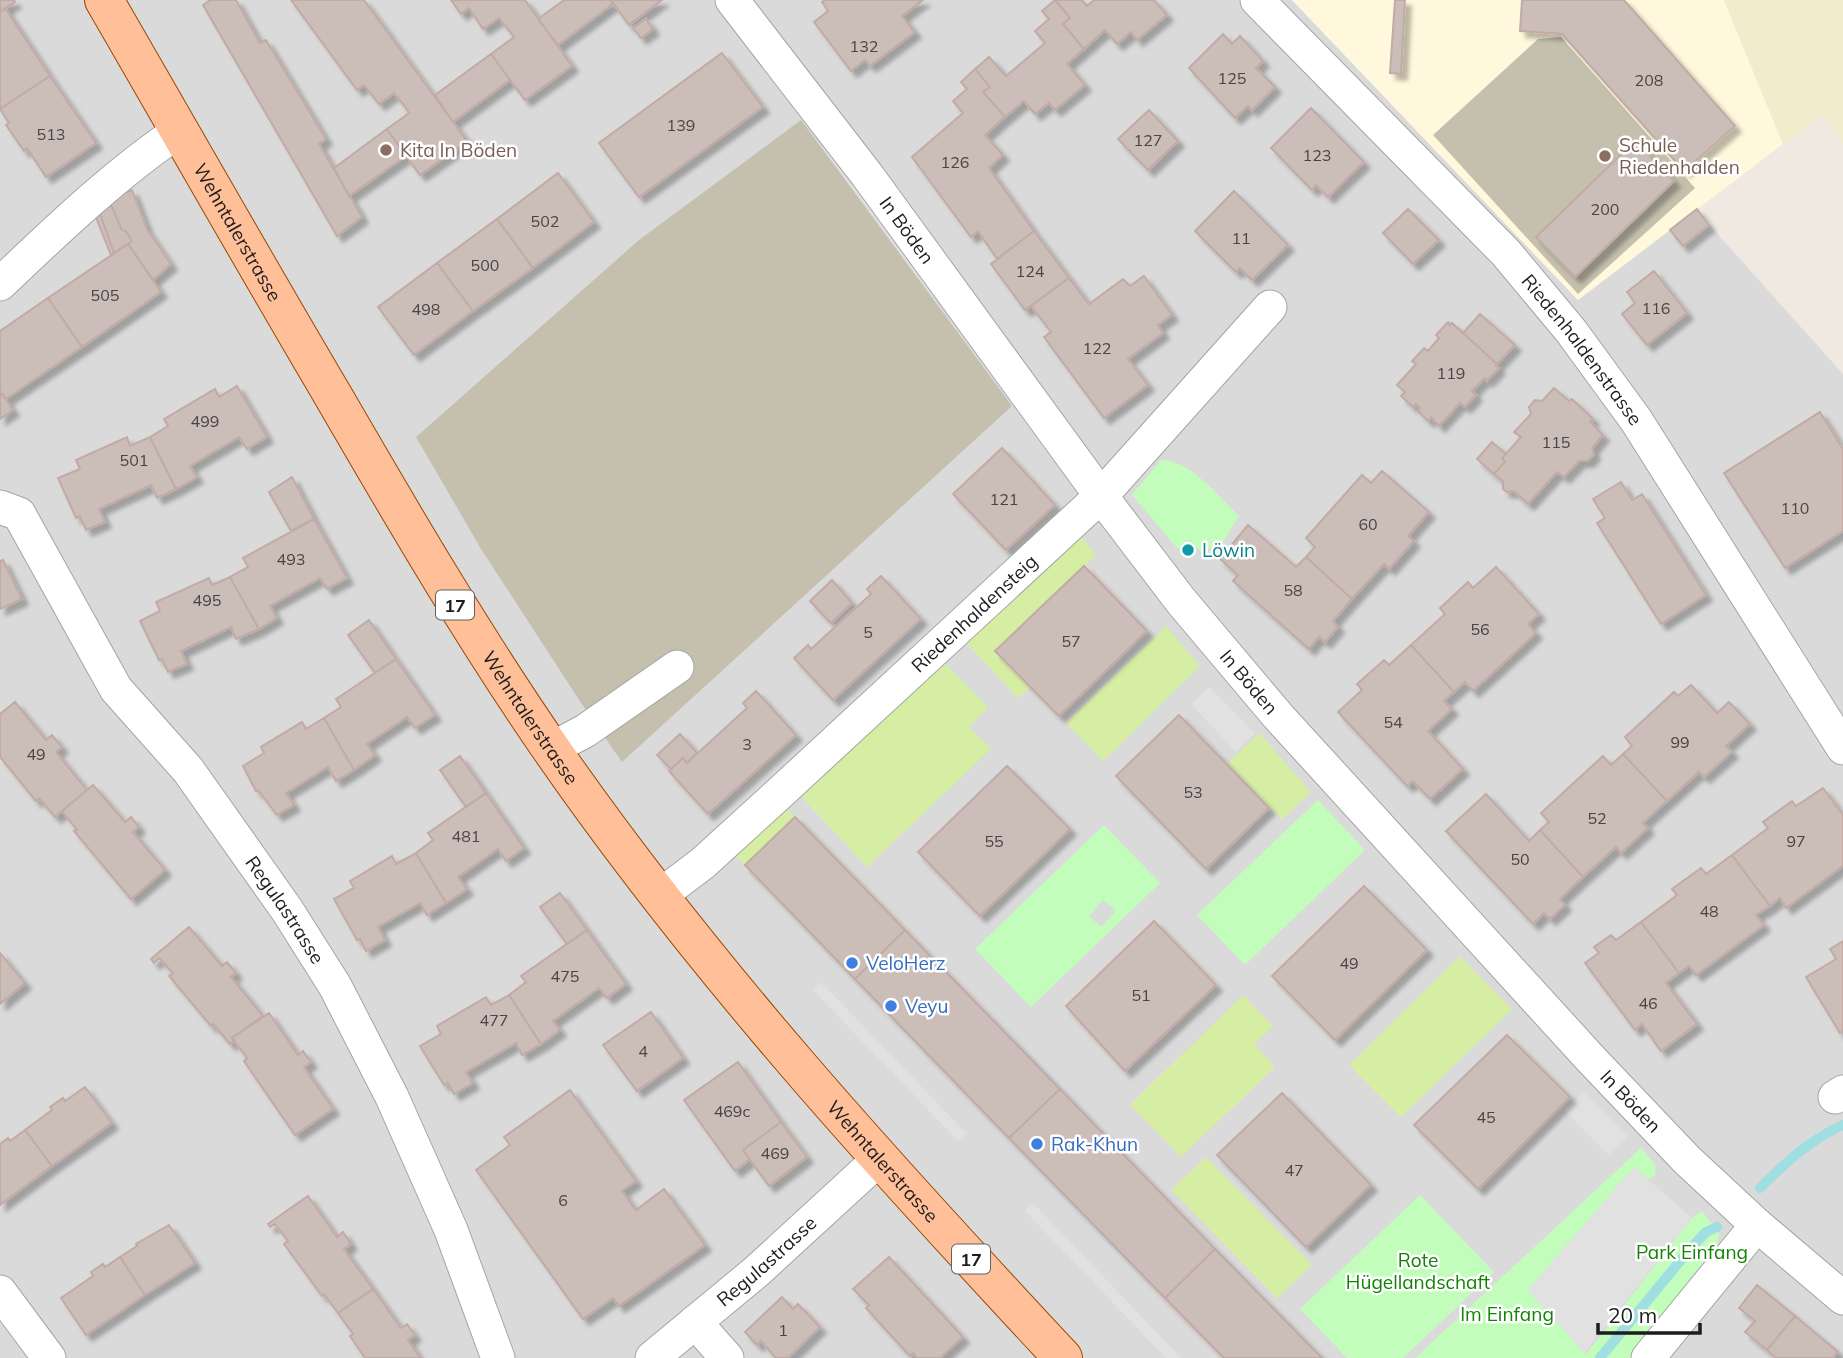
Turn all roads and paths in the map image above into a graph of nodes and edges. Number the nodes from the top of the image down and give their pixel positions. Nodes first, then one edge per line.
1 (104, 0) edge
2 (732, 0) edge
3 (1257, 0) edge
4 (179, 131) junction
5 (0, 284) edge
6 (1270, 307) dead end
7 (1101, 496) junction
8 (0, 507) edge
9 (677, 667) dead end
10 (1843, 748) edge
11 (551, 750) junction
12 (658, 897) junction
13 (879, 1159) junction
14 (1757, 1225) junction
15 (0, 1292) edge
16 (1843, 1298) edge
17 (695, 1322) junction
18 (1656, 1355) edge
19 (49, 1358) edge
20 (498, 1358) edge
21 (652, 1358) edge
22 (727, 1358) edge
23 (1063, 1358) edge

1 - 4 main road, Wehntalerstrasse / 17
2 - 7 street, In Böden
3 - 10 street, Riedenhaldenstrasse
4 - 5 street
4 - 11 main road, Wehntalerstrasse / 17
6 - 7 street, Riedenhaldensteig
7 - 12 street, Riedenhaldensteig
7 - 14 street, In Böden
8 - 20 street, Regulastrasse
9 - 11 street
11 - 12 main road, Wehntalerstrasse / 17
12 - 13 main road, Wehntalerstrasse / 17
13 - 17 street, Regulastrasse
13 - 23 main road, Wehntalerstrasse / 17
14 - 16 street, In Böden
14 - 18 street
15 - 19 street
17 - 21 street, Regulastrasse
17 - 22 street

